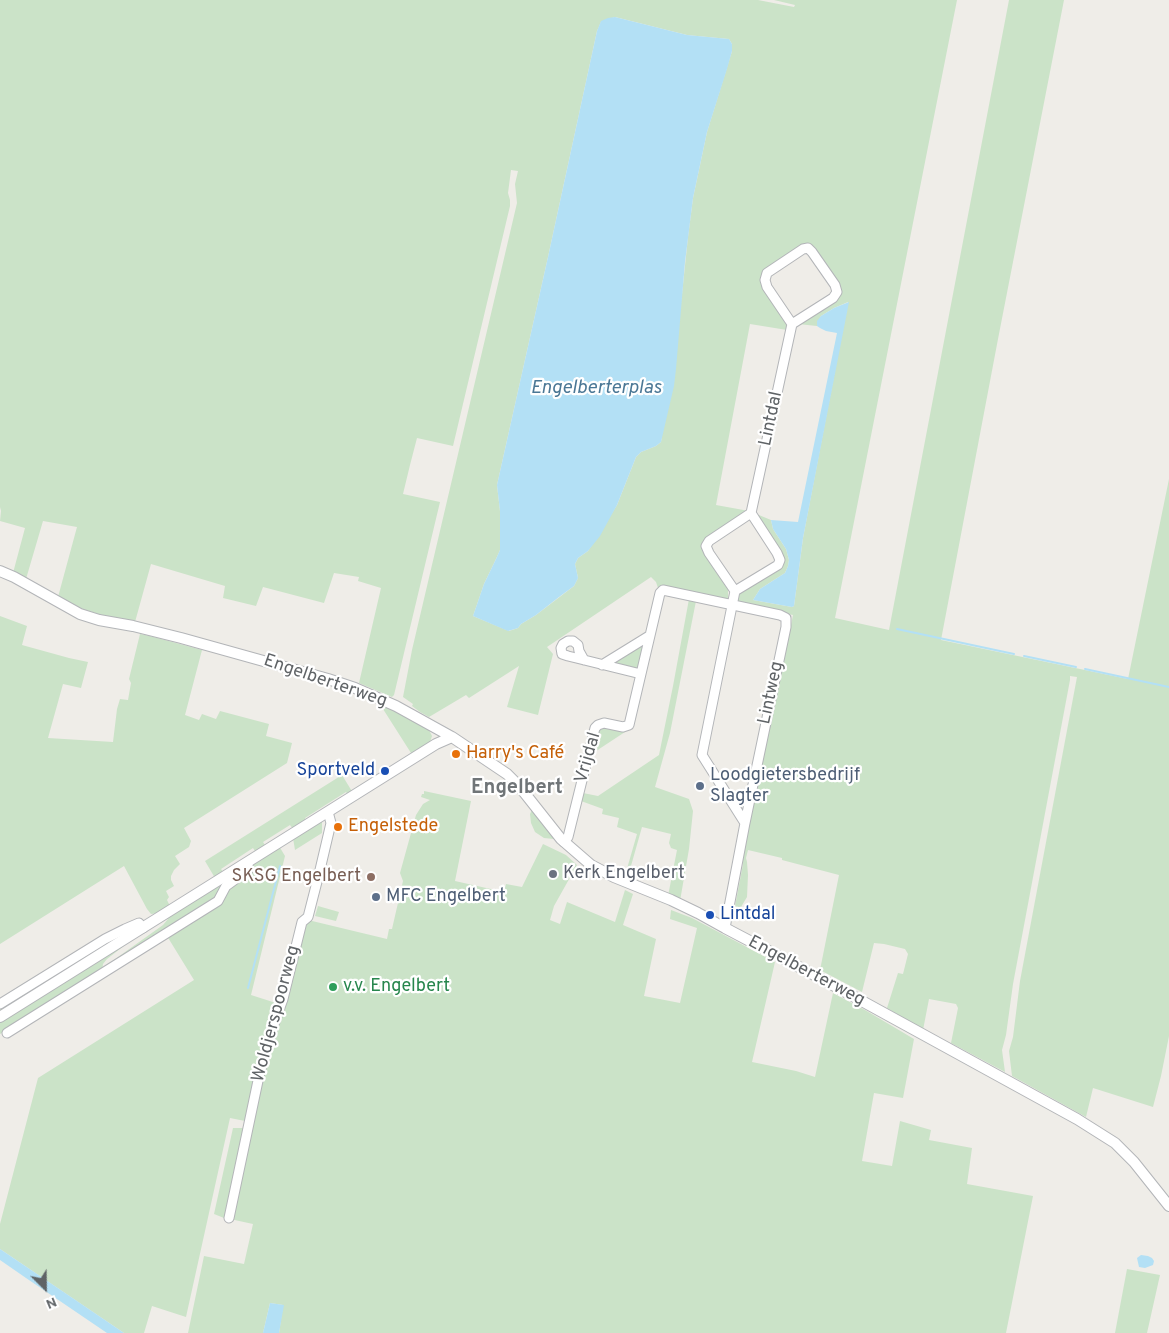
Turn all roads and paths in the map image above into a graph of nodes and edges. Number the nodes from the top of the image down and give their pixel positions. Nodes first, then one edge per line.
1 (792, 324) junction
2 (752, 514) junction
3 (0, 570) edge
4 (735, 591) junction
5 (732, 605) junction
6 (650, 636) junction
7 (584, 660) dead end
8 (602, 665) junction
9 (641, 674) junction
10 (437, 728) junction
11 (452, 737) junction
12 (436, 744) junction
13 (328, 812) junction
14 (745, 823) junction
15 (564, 842) junction
16 (248, 863) junction
17 (143, 928) junction
18 (725, 928) junction
19 (0, 1004) edge
20 (0, 1017) edge
21 (7, 1033) dead end
22 (1169, 1206) edge
23 (228, 1218) dead end

1 - 1 street
1 - 2 street, Lintdal
2 - 4 street
2 - 4 street
3 - 10 street, Engelberterweg
4 - 5 street
5 - 6 street, Vrijdal
5 - 14 street
5 - 14 street, Lintweg
6 - 8 street
6 - 9 street, Vrijdal
7 - 8 street
8 - 9 street
9 - 15 street, Vrijdal
10 - 11 street, Engelberterweg
10 - 12 street
11 - 12 street
11 - 15 street, Engelberterweg
12 - 13 street
13 - 16 street
13 - 23 street, Woldjerspoorweg
14 - 18 street
15 - 18 street, Engelberterweg
16 - 17 street
16 - 21 street
17 - 19 street
17 - 20 street
18 - 22 street, Engelberterweg

